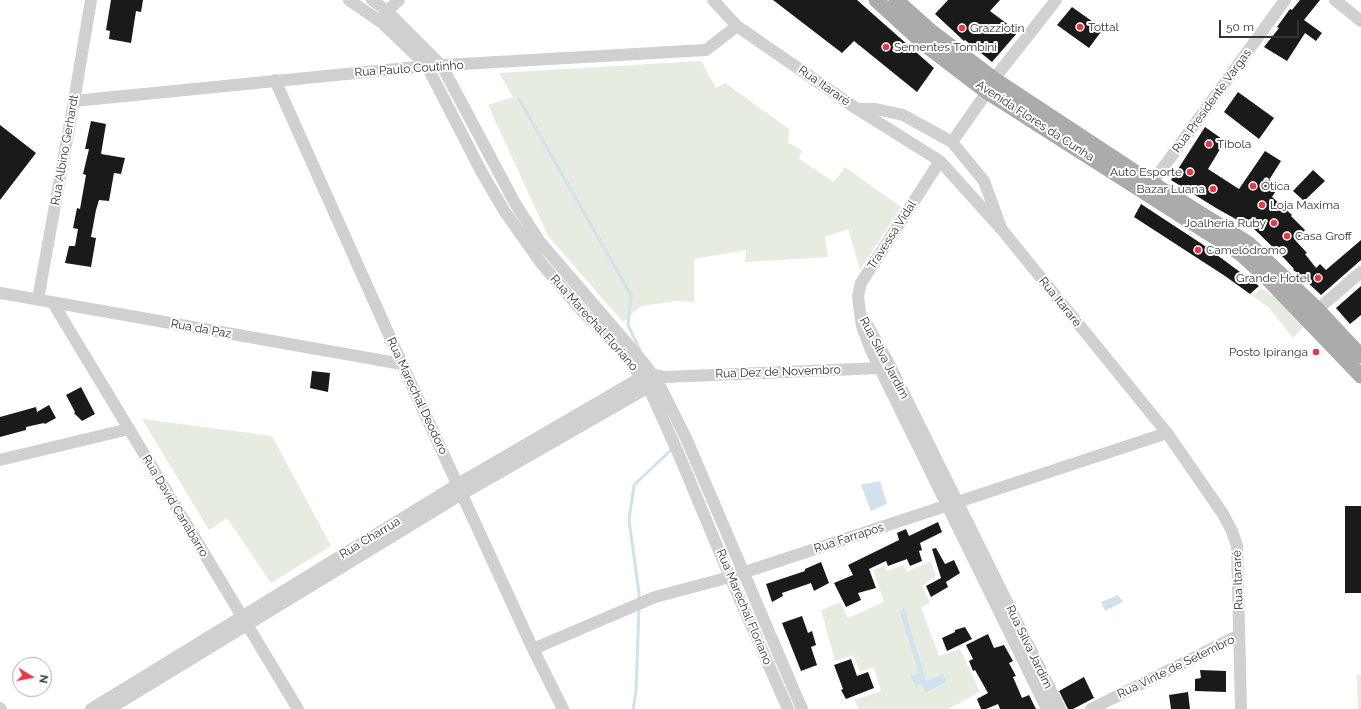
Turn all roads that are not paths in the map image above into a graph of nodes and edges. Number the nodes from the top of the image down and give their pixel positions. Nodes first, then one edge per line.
1 (91, 0) edge
2 (349, 0) edge
3 (372, 0) edge
4 (399, 0) edge
5 (713, 0) edge
6 (876, 0) edge
7 (896, 0) edge
8 (1056, 0) edge
9 (1285, 0) edge
10 (1335, 0) edge
11 (387, 11) junction
12 (1361, 21) edge
13 (381, 22) junction
14 (737, 26) junction
15 (427, 66) junction
16 (442, 66) junction
17 (275, 80) junction
18 (991, 85) junction
19 (74, 101) junction
20 (857, 109) junction
21 (952, 142) junction
22 (940, 161) junction
23 (1152, 183) junction
24 (516, 205) junction
25 (505, 212) junction
26 (1003, 231) junction
27 (1361, 272) edge
28 (0, 293) edge
29 (38, 299) junction
30 (53, 303) junction
31 (860, 313) joint
32 (1312, 314) junction
33 (1361, 356) edge
34 (402, 364) junction
35 (885, 367) junction
36 (1361, 376) edge
37 (653, 379) junction
38 (129, 429) junction
39 (1167, 433) junction
40 (0, 460) edge
41 (460, 489) junction
42 (952, 504) junction
43 (742, 572) junction
44 (730, 577) junction
45 (244, 621) junction
46 (1239, 635) junction
47 (773, 641) junction
48 (760, 647) junction
49 (533, 649) junction
50 (1030, 662) junction
51 (110, 705) edge
52 (800, 705) edge
53 (787, 708) edge
54 (91, 709) edge
55 (298, 709) edge
56 (563, 709) edge
57 (1047, 709) edge
58 (1060, 709) edge
59 (1091, 709) edge
60 (1242, 709) edge

1 - 19 street, Rua Albino Gerhardt
2 - 13 street, Rua Marechal Floriano
3 - 11 street, Rua Marechal Floriano
4 - 11 street
5 - 14 street, Rua Itararé
6 - 18 main road, Avenida Flores da Cunha
7 - 18 main road, Avenida Flores da Cunha
8 - 18 street
9 - 23 street, Rua Presidente Vargas
10 - 12 street
11 - 13 street
11 - 16 street, Rua Marechal Floriano
13 - 15 street, Rua Marechal Floriano
14 - 16 street, Rua Paulo Coutinho
14 - 20 street, Rua Itararé
15 - 16 street, Rua Paulo Coutinho
15 - 17 street, Rua Paulo Coutinho
15 - 25 street, Rua Marechal Floriano
16 - 24 street, Rua Marechal Floriano
17 - 19 street, Rua Paulo Coutinho
17 - 34 street, Rua Marechal Deodoro
18 - 21 street
18 - 23 main road, Avenida Flores da Cunha
18 - 32 main road, Avenida Flores da Cunha
19 - 29 street, Rua Albino Gerhardt
20 - 21 street
20 - 22 street, Rua Itararé
21 - 26 street
22 - 26 street, Rua Itararé
22 - 31 street, Travessa Vidal
23 - 32 main road, Avenida Flores da Cunha
24 - 25 street
24 - 37 street, Rua Marechal Floriano
25 - 37 street, Rua Marechal Floriano
26 - 39 street, Rua Itararé
27 - 32 street
28 - 29 street, Rua da Paz
29 - 30 street, Rua da Paz
30 - 34 street, Rua da Paz
30 - 38 street, Rua David Canabarro
31 - 35 street, Rua Silva Jardim
32 - 33 main road, Avenida Flores da Cunha
32 - 36 main road, Avenida Flores da Cunha
34 - 41 street, Rua Marechal Deodoro
35 - 37 street, Rua Dez de Novembro
35 - 42 street, Rua Silva Jardim
37 - 41 street, Rua Charrua
37 - 43 street, Rua Marechal Floriano
37 - 44 street, Rua Marechal Floriano
38 - 40 street
38 - 45 street, Rua David Canabarro
39 - 42 street, Rua Farrapos
39 - 46 street, Rua Itararé
41 - 45 street, Rua Charrua
41 - 49 street, Rua Marechal Deodoro
42 - 43 street, Rua Farrapos
42 - 50 street, Rua Silva Jardim
43 - 44 street, Rua Farrapos
43 - 47 street, Rua Marechal Floriano
44 - 48 street, Rua Marechal Floriano
44 - 49 street, Rua Farrapos
45 - 51 street, Rua Charrua
45 - 55 street, Rua David Canabarro
46 - 59 street, Rua Vinte de Setembro
46 - 60 street, Rua Itararé
47 - 48 street
47 - 52 street, Rua Marechal Floriano
48 - 53 street, Rua Marechal Floriano
49 - 56 street, Rua Marechal Deodoro
50 - 57 street, Rua Silva Jardim
50 - 58 street, Rua Silva Jardim
51 - 54 street, Rua Charrua
52 - 53 street

